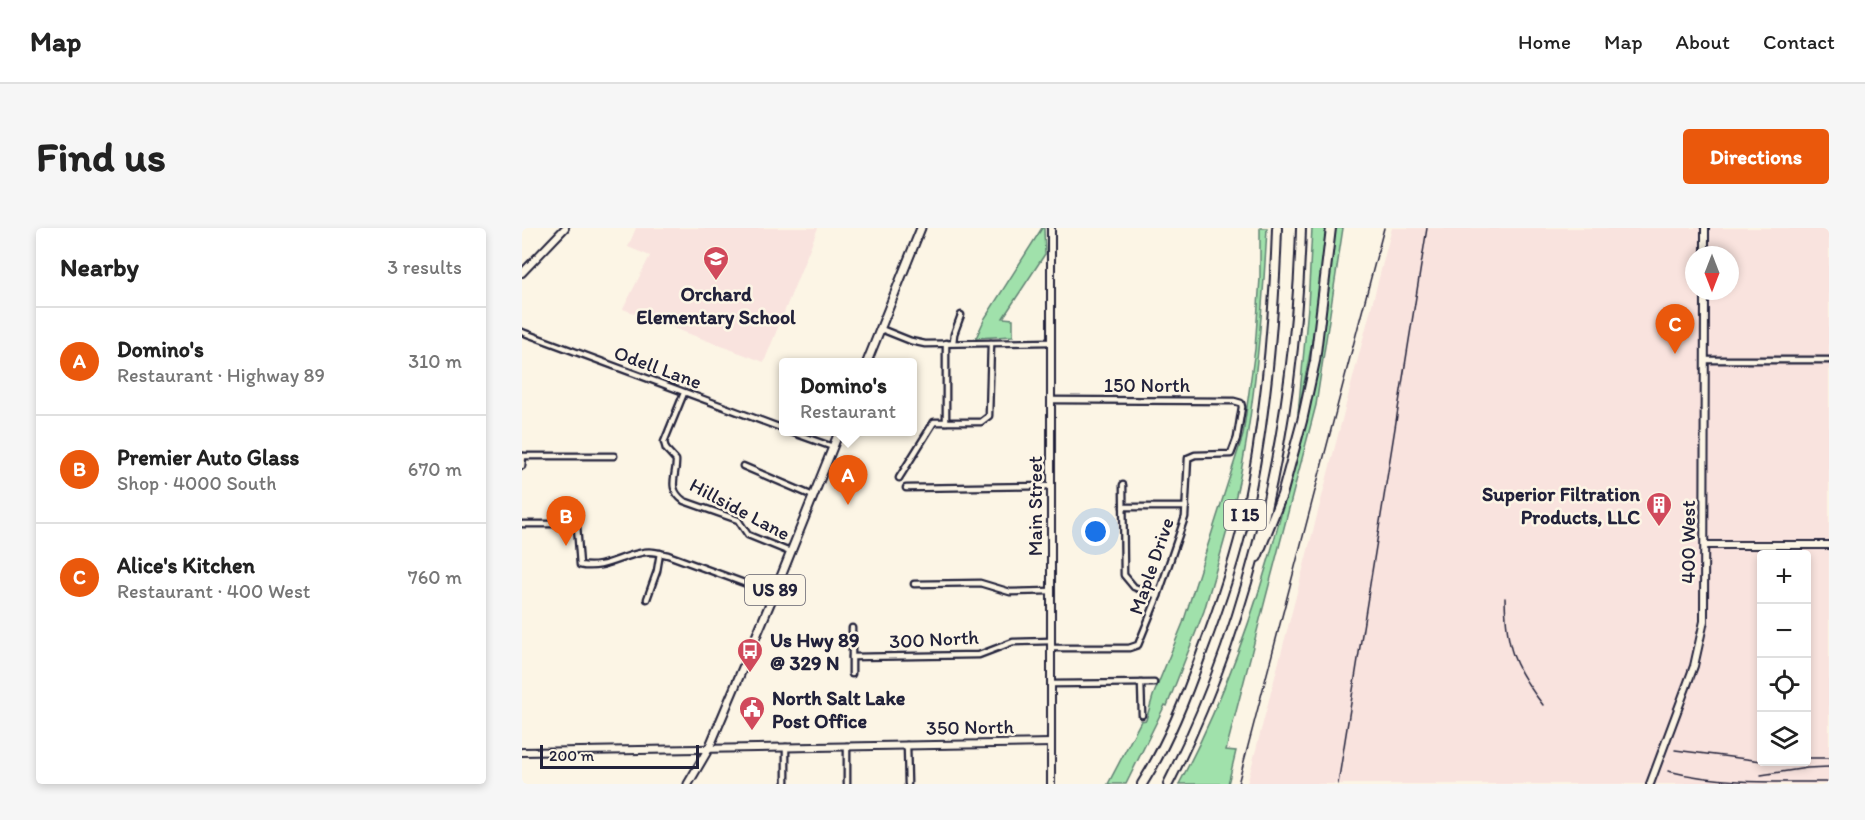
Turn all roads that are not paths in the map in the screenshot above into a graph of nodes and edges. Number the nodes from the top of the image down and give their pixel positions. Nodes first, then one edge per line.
1 (565, 228) edge
2 (921, 228) edge
3 (1051, 228) edge
4 (1277, 228) edge
5 (1301, 228) edge
6 (1331, 228) edge
7 (1705, 228) edge
8 (1705, 246) edge
9 (522, 273) edge
10 (1705, 300) edge
11 (961, 315) dead end
12 (881, 329) junction
13 (522, 332) edge
14 (1051, 342) junction
15 (953, 343) junction
16 (991, 343) junction
17 (946, 344) junction
18 (869, 358) edge
19 (1705, 360) junction
20 (1829, 360) edge
21 (684, 393) junction
22 (1051, 400) junction
23 (946, 422) junction
24 (779, 428) edge
25 (802, 436) edge
26 (837, 436) edge
27 (833, 447) junction
28 (523, 456) edge
29 (614, 456) dead end
30 (1189, 457) joint
31 (522, 466) edge
32 (743, 466) dead end
33 (899, 478) dead end
34 (1123, 485) dead end
35 (1051, 486) junction
36 (906, 488) dead end
37 (813, 496) junction
38 (1123, 507) junction
39 (1186, 507) junction
40 (522, 524) edge
41 (1705, 545) junction
42 (1829, 545) edge
43 (790, 552) junction
44 (660, 553) junction
45 (1248, 580) junction
46 (915, 584) dead end
47 (1051, 591) junction
48 (774, 594) junction
49 (1158, 596) junction
50 (646, 599) dead end
51 (852, 628) dead end
52 (1051, 645) junction
53 (1137, 647) joint
54 (852, 657) junction
55 (852, 674) dead end
56 (1141, 683) junction
57 (1154, 683) dead end
58 (1051, 684) junction
59 (1142, 715) dead end
60 (1051, 743) junction
61 (907, 745) junction
62 (847, 746) junction
63 (786, 747) junction
64 (709, 748) junction
65 (522, 752) edge
66 (688, 784) edge
67 (786, 784) edge
68 (847, 784) edge
69 (908, 784) edge
70 (1051, 784) edge
71 (1142, 784) edge
72 (1168, 784) edge
73 (1650, 784) edge

1 - 9 street
2 - 12 main road
3 - 14 street, Main Street
4 - 71 highway, I 15
5 - 45 highway, I 15
6 - 45 highway
7 - 8 street
10 - 19 street, 400 West
11 - 15 street
12 - 17 street
12 - 18 main road
13 - 21 street, Odell Lane
14 - 16 street
14 - 22 street, Main Street
15 - 16 street
15 - 17 street
16 - 23 street
17 - 23 street
19 - 20 street
19 - 41 street, 400 West
21 - 24 street, Odell Lane
21 - 43 street, Hillside Lane
22 - 30 street, 150 North
22 - 35 street, Main Street
23 - 33 street
25 - 27 street
26 - 27 main road, US 89
27 - 37 main road, US 89
28 - 29 street
28 - 31 street
30 - 39 street, Maple Drive
32 - 37 street
34 - 38 street
35 - 36 street
35 - 47 street, Main Street
37 - 43 main road, US 89
38 - 39 street
38 - 49 street
39 - 49 street, Maple Drive
40 - 44 street
41 - 42 street
41 - 73 street, 400 West
43 - 48 main road, US 89
44 - 48 street
44 - 50 street
45 - 72 highway, I 15
46 - 47 street
47 - 52 street, Main Street
48 - 64 main road, US 89
49 - 53 street, Maple Drive
51 - 54 street
52 - 53 street, 300 North
52 - 54 street, 300 North
52 - 58 street, Main Street
54 - 55 street
56 - 57 street
56 - 58 street
56 - 59 street
58 - 60 street, Main Street
60 - 61 street, 350 North
60 - 70 street, Main Street
61 - 62 street, 350 North
61 - 69 street
62 - 63 street, 350 North
62 - 68 street
63 - 64 street, 350 North
63 - 67 street
64 - 65 street, 350 North
64 - 66 main road, US 89

